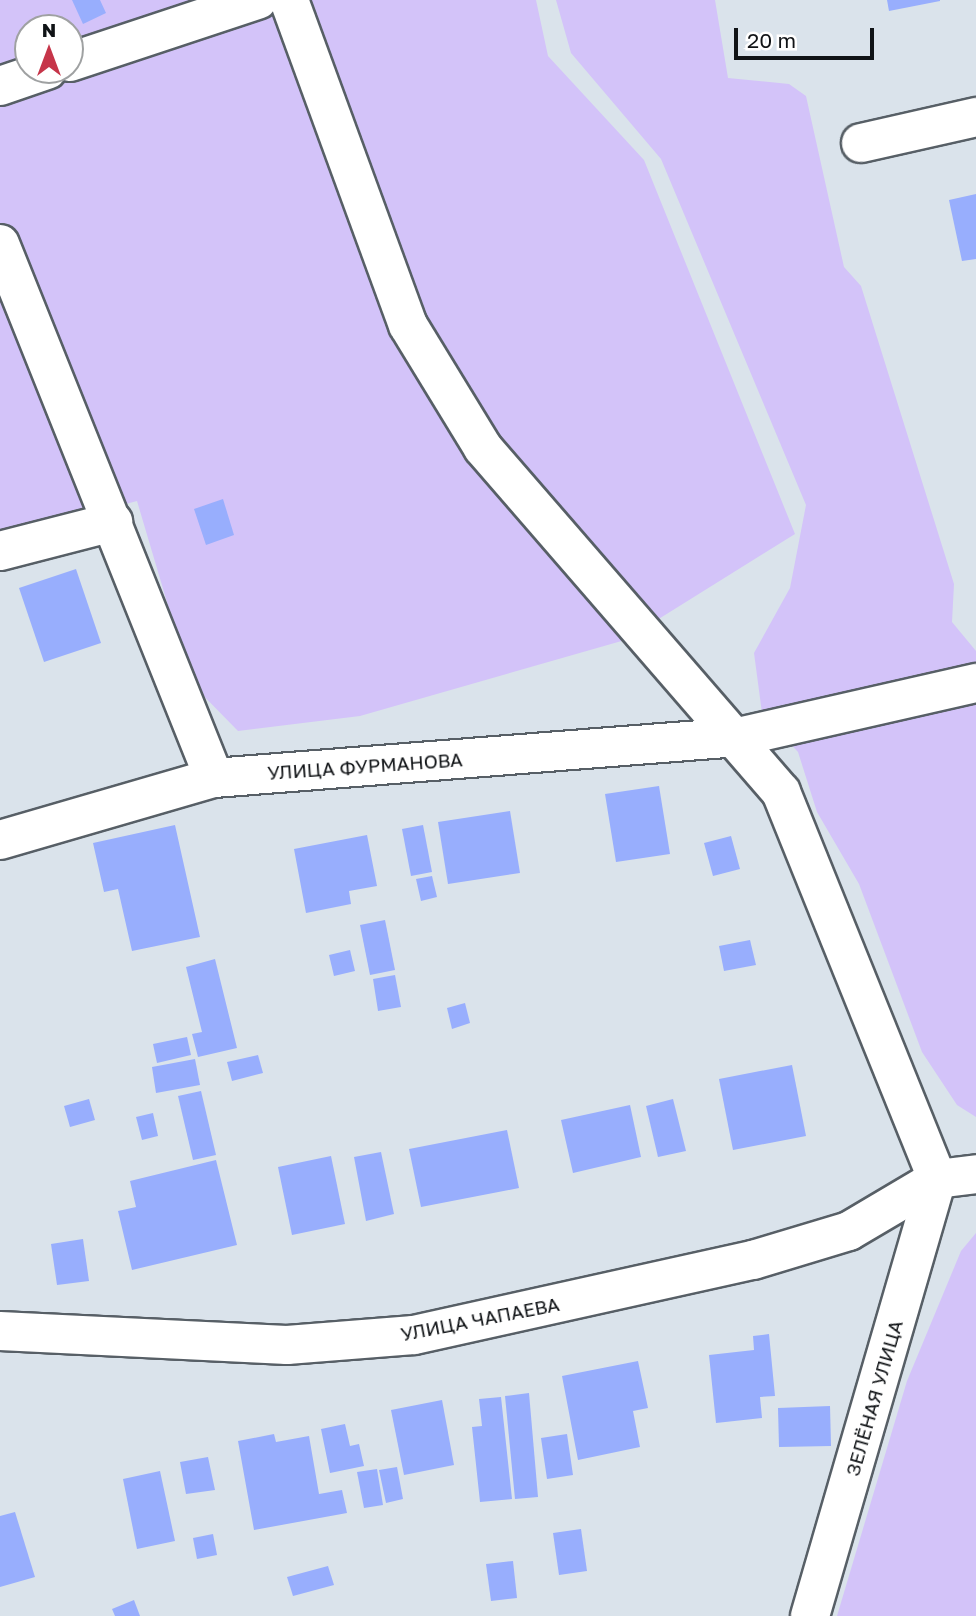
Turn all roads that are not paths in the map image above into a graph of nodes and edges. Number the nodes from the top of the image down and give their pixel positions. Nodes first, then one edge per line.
1 (258, 0) edge
2 (289, 0) edge
3 (84, 57) edge
4 (976, 117) edge
5 (861, 143) dead end
6 (0, 244) edge
7 (113, 522) junction
8 (0, 551) edge
9 (976, 684) edge
10 (738, 737) junction
11 (214, 778) junction
12 (0, 840) edge
13 (976, 1174) edge
14 (937, 1179) junction
15 (0, 1331) edge
16 (810, 1616) edge

1 - 3 street
2 - 10 street
4 - 5 street
6 - 7 street
7 - 8 street
7 - 11 street
9 - 10 street, УЛИЦА ФУРМАНОВА
10 - 11 street, УЛИЦА ФУРМАНОВА
10 - 14 street
11 - 12 street, УЛИЦА ФУРМАНОВА
13 - 14 street
14 - 15 street, УЛИЦА ЧАПАЕВА
14 - 16 street, ЗЕЛЁНАЯ УЛИЦА

